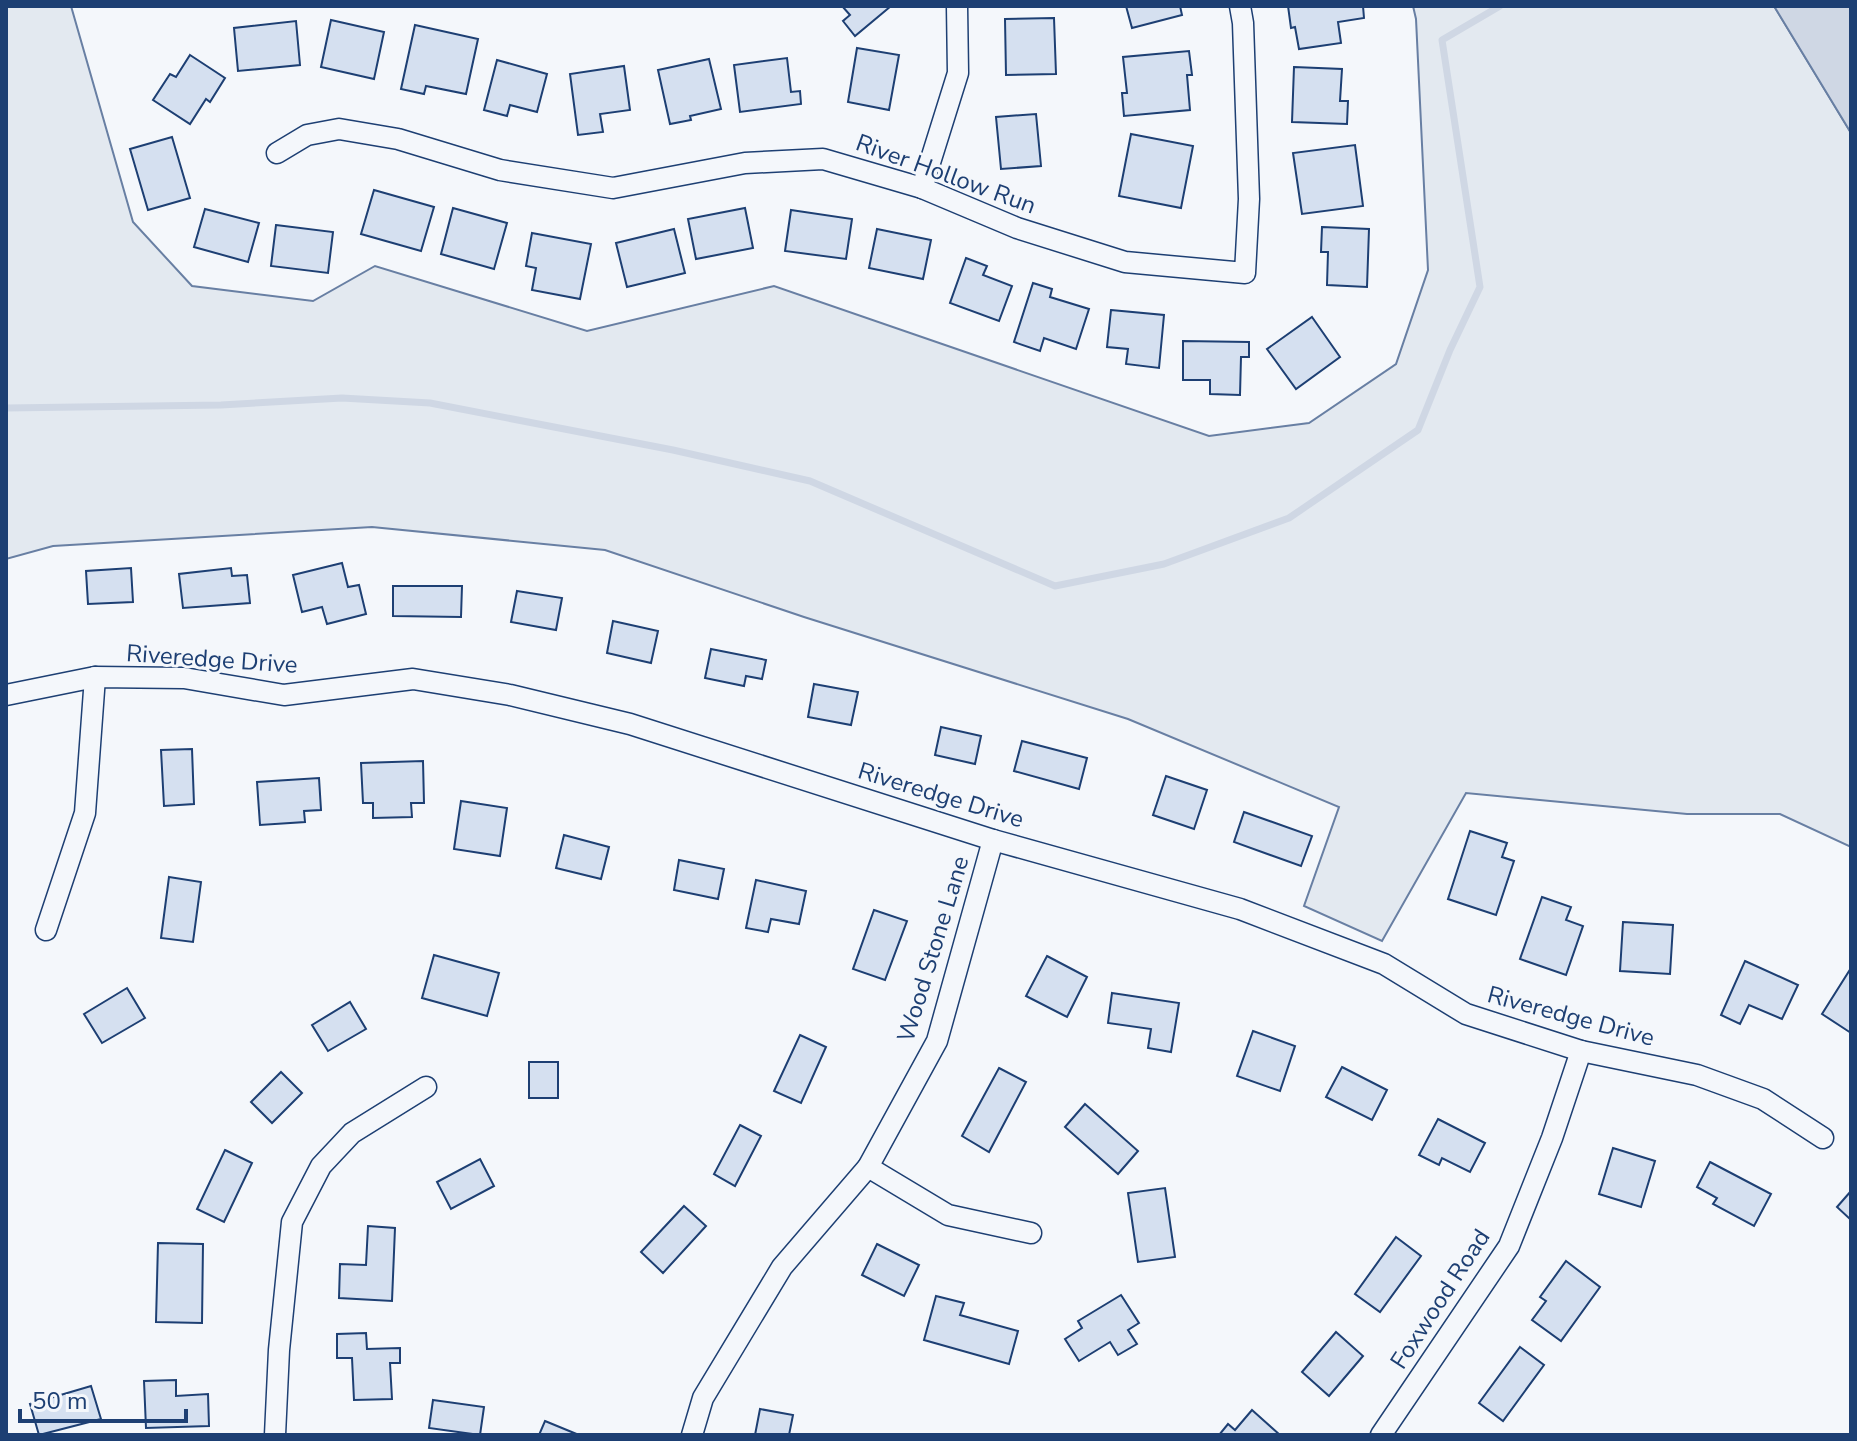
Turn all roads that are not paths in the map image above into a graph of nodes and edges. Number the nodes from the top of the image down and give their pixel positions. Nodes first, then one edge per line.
1 (957, 6) edge
2 (1240, 6) edge
3 (277, 153) dead end
4 (922, 188) junction
5 (95, 677) junction
6 (6, 695) edge
7 (993, 840) junction
8 (46, 930) dead end
9 (1581, 1051) junction
10 (426, 1087) dead end
11 (1823, 1138) dead end
12 (868, 1167) junction
13 (1031, 1233) dead end
14 (275, 1435) edge
15 (692, 1435) edge
16 (1381, 1435) edge

1 - 4 street
2 - 4 street, River Hollow Run
3 - 4 street, River Hollow Run
5 - 6 street, Riveredge Drive
5 - 7 street, Riveredge Drive
5 - 8 street
7 - 9 street, Riveredge Drive
7 - 12 street, Wood Stone Lane
9 - 11 street, Riveredge Drive
9 - 16 street, Foxwood Road
10 - 14 street
12 - 13 street
12 - 15 street, Wood Stone Lane

